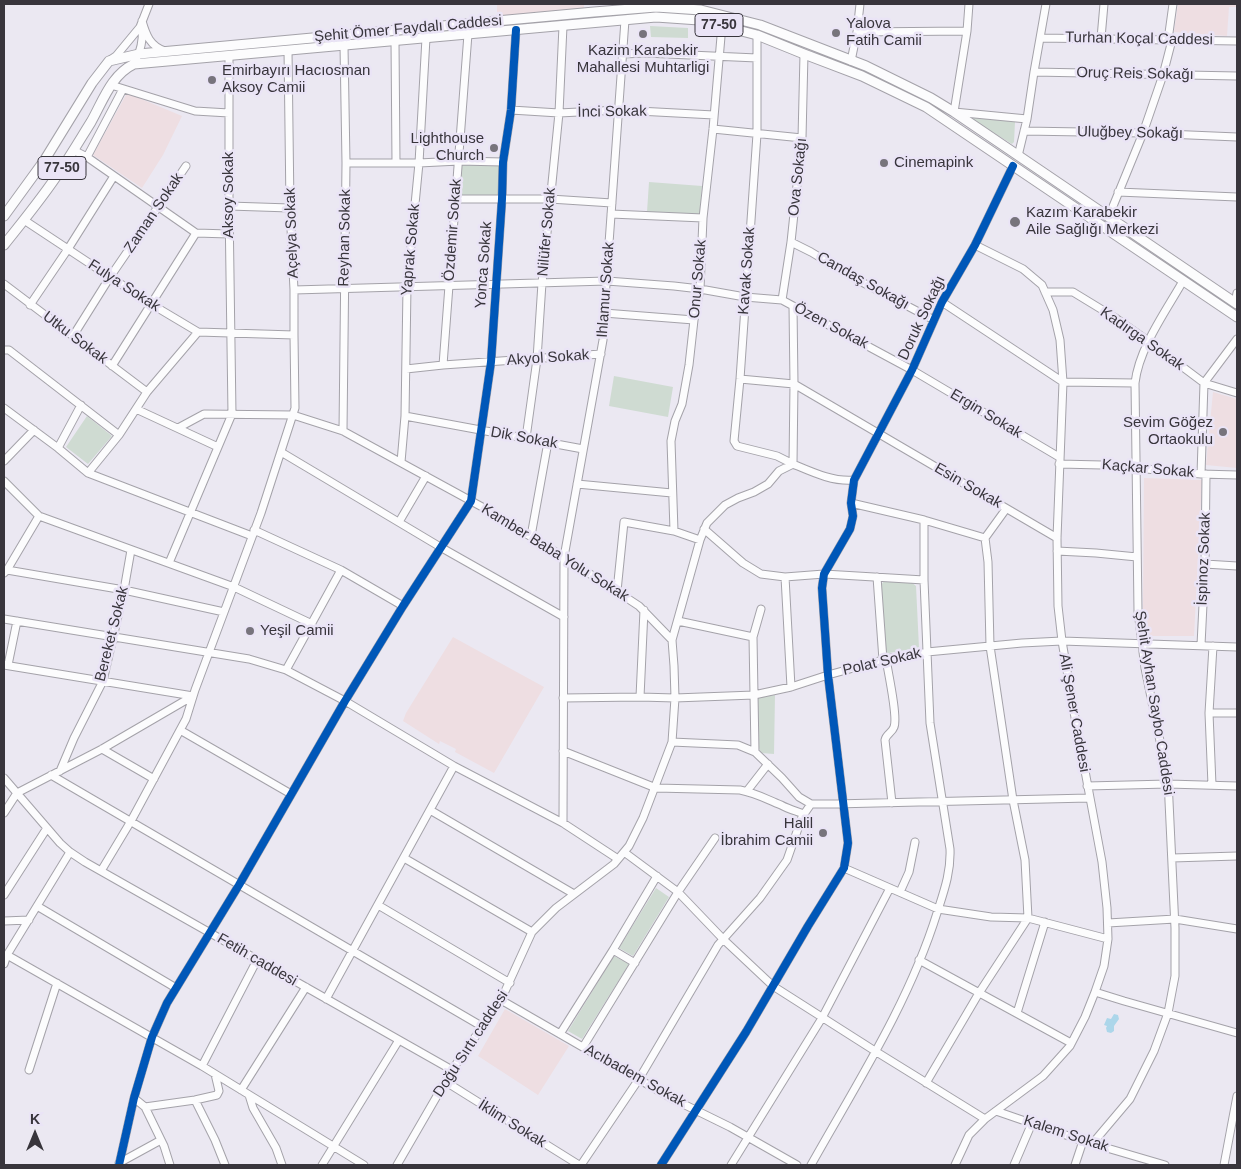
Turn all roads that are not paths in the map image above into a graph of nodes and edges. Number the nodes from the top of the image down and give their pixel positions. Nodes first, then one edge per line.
1 (149, 4) edge
2 (860, 4) edge
3 (969, 4) edge
4 (1046, 4) edge
5 (1104, 4) edge
6 (1173, 4) edge
7 (594, 8) edge
8 (625, 20) junction
9 (142, 21) junction
10 (594, 23) junction
11 (722, 25) junction
12 (563, 26) junction
13 (516, 30) junction
14 (967, 31) junction
15 (858, 32) junction
16 (468, 34) junction
17 (757, 35) junction
18 (426, 38) junction
19 (1040, 38) junction
20 (1101, 38) junction
21 (1170, 40) junction
22 (395, 41) junction
23 (1237, 41) edge
24 (344, 46) junction
25 (288, 50) junction
26 (167, 51) junction
27 (139, 54) junction
28 (623, 54) junction
29 (804, 54) junction
30 (229, 56) junction
31 (719, 56) junction
32 (112, 58) junction
33 (757, 58) junction
34 (851, 61) junction
35 (134, 64) junction
36 (1034, 72) junction
37 (1163, 75) junction
38 (1237, 76) edge
39 (111, 85) junction
40 (123, 89) junction
41 (511, 110) junction
42 (619, 110) junction
43 (954, 112) junction
44 (229, 113) junction
45 (559, 113) junction
46 (714, 115) junction
47 (1027, 119) junction
48 (713, 129) junction
49 (1024, 131) junction
50 (1143, 133) junction
51 (757, 134) junction
52 (1237, 136) edge
53 (802, 138) junction
54 (73, 150) junction
55 (1018, 156) junction
56 (87, 157) junction
57 (459, 161) junction
58 (503, 162) junction
59 (346, 163) junction
60 (396, 163) junction
61 (420, 163) junction
62 (186, 166) dead end
63 (1014, 166) junction
64 (114, 176) junction
65 (1118, 192) junction
66 (1237, 197) edge
67 (456, 199) junction
68 (502, 199) junction
69 (550, 199) junction
70 (612, 203) junction
71 (229, 206) junction
72 (158, 207) junction
73 (290, 208) junction
74 (611, 214) junction
75 (4, 216) edge
76 (1109, 216) junction
77 (703, 218) junction
78 (24, 220) junction
79 (196, 233) junction
80 (229, 234) junction
81 (791, 242) junction
82 (4, 245) edge
83 (975, 245) junction
84 (68, 249) junction
85 (110, 277) junction
86 (607, 281) junction
87 (1184, 281) junction
88 (542, 283) junction
89 (4, 284) edge
90 (496, 284) junction
91 (449, 286) junction
92 (407, 287) junction
93 (344, 288) junction
94 (700, 289) junction
95 (294, 290) junction
96 (1045, 292) junction
97 (1237, 293) edge
98 (745, 297) junction
99 (782, 300) junction
100 (942, 302) junction
101 (151, 304) junction
102 (1236, 304) edge
103 (30, 305) junction
104 (793, 306) junction
105 (604, 313) junction
106 (1237, 317) edge
107 (694, 320) junction
108 (934, 320) junction
109 (198, 332) junction
110 (231, 334) junction
111 (73, 336) junction
112 (294, 336) junction
113 (1237, 339) edge
114 (1148, 342) junction
115 (4, 350) edge
116 (601, 354) junction
117 (537, 359) junction
118 (491, 362) junction
119 (443, 365) junction
120 (112, 366) junction
121 (406, 369) junction
122 (912, 370) junction
123 (740, 379) junction
124 (1063, 382) junction
125 (1135, 383) junction
126 (1204, 383) junction
127 (794, 384) junction
128 (147, 392) junction
129 (1237, 393) edge
130 (81, 406) junction
131 (4, 408) edge
132 (136, 409) junction
133 (232, 414) junction
134 (293, 415) junction
135 (405, 416) junction
136 (178, 428) junction
137 (34, 430) junction
138 (481, 430) junction
139 (343, 431) junction
140 (879, 433) junction
141 (119, 435) junction
142 (526, 438) junction
143 (548, 442) junction
144 (218, 447) junction
145 (58, 448) junction
146 (583, 448) junction
147 (281, 452) junction
148 (4, 461) edge
149 (1059, 461) junction
150 (401, 462) junction
151 (793, 464) junction
152 (1137, 468) junction
153 (88, 473) junction
154 (1203, 474) junction
155 (1237, 475) edge
156 (426, 476) junction
157 (854, 480) junction
158 (4, 481) edge
159 (577, 484) junction
160 (672, 493) junction
161 (471, 501) junction
162 (851, 503) junction
163 (1006, 509) junction
164 (190, 513) junction
165 (39, 516) junction
166 (924, 520) junction
167 (399, 522) junction
168 (704, 529) junction
169 (674, 530) junction
170 (253, 533) junction
171 (531, 536) junction
172 (984, 538) junction
173 (1057, 538) junction
174 (700, 540) junction
175 (442, 548) junction
176 (131, 550) junction
177 (1058, 551) junction
178 (564, 557) junction
179 (1137, 557) junction
180 (168, 563) junction
181 (1205, 564) junction
182 (1237, 566) edge
183 (341, 570) junction
184 (5, 572) edge
185 (824, 574) junction
186 (877, 576) junction
187 (785, 577) junction
188 (924, 580) junction
189 (234, 587) junction
190 (124, 590) junction
191 (617, 591) junction
192 (403, 606) junction
193 (761, 609) dead end
194 (644, 610) junction
195 (224, 612) junction
196 (564, 617) junction
197 (4, 619) edge
198 (17, 621) junction
199 (678, 621) junction
200 (312, 624) junction
201 (113, 637) junction
202 (753, 637) junction
203 (672, 640) junction
204 (1062, 640) junction
205 (1142, 643) junction
206 (1201, 645) junction
207 (990, 646) junction
208 (1213, 646) junction
209 (1237, 647) edge
210 (209, 652) junction
211 (926, 652) junction
212 (885, 659) junction
213 (6, 665) edge
214 (286, 670) junction
215 (828, 675) junction
216 (103, 681) junction
217 (791, 687) junction
218 (754, 695) junction
219 (193, 696) junction
220 (640, 697) junction
221 (563, 698) junction
222 (676, 698) junction
223 (345, 701) junction
224 (1209, 713) junction
225 (1237, 713) edge
226 (180, 730) junction
227 (672, 742) junction
228 (102, 749) junction
229 (563, 750) junction
230 (755, 752) junction
231 (768, 764) junction
232 (454, 766) junction
233 (60, 771) junction
234 (51, 775) junction
235 (4, 778) edge
236 (154, 779) junction
237 (1168, 784) junction
238 (1212, 785) junction
239 (1087, 786) junction
240 (1237, 786) edge
241 (656, 788) junction
242 (748, 791) junction
243 (17, 793) junction
244 (291, 794) junction
245 (1089, 798) junction
246 (1014, 800) junction
247 (942, 802) junction
248 (892, 803) junction
249 (811, 804) junction
250 (843, 804) junction
251 (430, 810) junction
252 (4, 813) edge
253 (804, 814) junction
254 (131, 822) junction
255 (563, 824) junction
256 (48, 828) junction
257 (715, 838) dead end
258 (915, 842) dead end
259 (70, 852) junction
260 (624, 852) junction
261 (1237, 856) edge
262 (404, 858) junction
263 (1172, 858) junction
264 (618, 859) junction
265 (844, 868) junction
266 (101, 871) junction
267 (657, 876) junction
268 (239, 885) junction
269 (890, 888) junction
270 (678, 892) junction
271 (900, 892) junction
272 (574, 894) junction
273 (4, 895) edge
274 (378, 905) junction
275 (37, 906) junction
276 (938, 909) junction
277 (1028, 918) junction
278 (1174, 919) junction
279 (28, 920) junction
280 (4, 921) edge
281 (1045, 922) junction
282 (1108, 923) junction
283 (1237, 929) edge
284 (532, 932) junction
285 (210, 933) junction
286 (723, 939) junction
287 (1108, 939) junction
288 (614, 950) junction
289 (352, 951) junction
290 (7, 954) junction
291 (257, 960) junction
292 (919, 960) junction
293 (635, 963) junction
294 (4, 964) edge
295 (57, 983) junction
296 (510, 984) junction
297 (773, 986) junction
298 (306, 987) junction
299 (176, 988) junction
300 (1095, 992) junction
301 (979, 993) junction
302 (326, 999) junction
303 (501, 1000) junction
304 (1017, 1013) junction
305 (1168, 1013) junction
306 (822, 1018) junction
307 (483, 1027) junction
308 (1237, 1033) edge
309 (560, 1034) junction
310 (152, 1037) junction
311 (398, 1040) junction
312 (1071, 1043) junction
313 (583, 1047) junction
314 (875, 1051) junction
315 (202, 1066) junction
316 (29, 1070) dead end
317 (452, 1070) junction
318 (215, 1074) junction
319 (639, 1079) junction
320 (446, 1082) junction
321 (926, 1083) junction
322 (241, 1090) junction
323 (249, 1095) junction
324 (1237, 1096) edge
325 (134, 1098) junction
326 (195, 1100) junction
327 (145, 1107) junction
328 (696, 1110) junction
329 (996, 1111) junction
330 (1235, 1117) edge
331 (985, 1119) junction
332 (1032, 1123) junction
333 (749, 1138) junction
334 (161, 1140) junction
335 (1083, 1141) junction
336 (1092, 1144) junction
337 (334, 1147) junction
338 (1154, 1163) edge
339 (119, 1164) edge
340 (170, 1165) edge
341 (225, 1165) edge
342 (282, 1165) edge
343 (322, 1165) edge
344 (364, 1165) edge
345 (396, 1165) edge
346 (580, 1165) edge
347 (661, 1165) edge
348 (731, 1165) edge
349 (797, 1165) edge
350 (810, 1165) edge
351 (955, 1165) edge
352 (1014, 1165) edge
353 (1075, 1165) edge
354 (1165, 1165) edge
355 (1224, 1165) edge

1 - 9 street
2 - 15 street
3 - 14 street
4 - 19 street
5 - 20 street
6 - 21 street
7 - 10 street
7 - 26 main road, Şehit Ömer Faydalı Caddesi / 77-50
7 - 34 main road, Şehit Ömer Faydalı Caddesi / 77-50
8 - 10 main road, Şehit Ömer Faydalı Caddesi / 77-50
8 - 11 main road, Şehit Ömer Faydalı Caddesi / 77-50
8 - 28 street, Ihlamur Sokak
9 - 26 street
9 - 27 street
9 - 32 street
10 - 12 main road, Şehit Ömer Faydalı Caddesi / 77-50
11 - 17 main road, Şehit Ömer Faydalı Caddesi / 77-50
11 - 31 street, Onur Sokak
12 - 13 main road, Şehit Ömer Faydalı Caddesi / 77-50
12 - 45 street, Nilüfer Sokak
13 - 16 main road, Şehit Ömer Faydalı Caddesi / 77-50
13 - 41 street, Yonca Sokak
14 - 15 street
14 - 43 street
15 - 34 street
16 - 18 main road, Şehit Ömer Faydalı Caddesi / 77-50
16 - 57 street, Özdemir Sokak
17 - 29 main road, Şehit Ömer Faydalı Caddesi / 77-50
17 - 33 street, Kavak Sokak
18 - 22 main road, Şehit Ömer Faydalı Caddesi / 77-50
18 - 61 street, Yaprak Sokak
19 - 20 street, Turhan Koçal Caddesi
19 - 36 street
20 - 21 street, Turhan Koçal Caddesi
21 - 23 street, Turhan Koçal Caddesi
21 - 37 street
22 - 24 main road, Şehit Ömer Faydalı Caddesi / 77-50
22 - 60 street
24 - 25 main road, Şehit Ömer Faydalı Caddesi / 77-50
24 - 59 street, Reyhan Sokak
25 - 30 main road, Şehit Ömer Faydalı Caddesi / 77-50
25 - 73 street, Açelya Sokak
26 - 27 main road, Şehit Ömer Faydalı Caddesi / 77-50
27 - 32 main road, Şehit Ömer Faydalı Caddesi / 77-50
27 - 35 street
28 - 31 street
28 - 42 street, Ihlamur Sokak
29 - 53 street, Ova Sokağı
29 - 63 main road, Şehit Ömer Faydalı Caddesi / 77-50
30 - 35 main road, Şehit Ömer Faydalı Caddesi / 77-50
30 - 44 street, Aksoy Sokak
31 - 33 street
31 - 46 street, Onur Sokak
32 - 75 main road, 77-50
33 - 51 street, Kavak Sokak
34 - 43 main road, Şehit Ömer Faydalı Caddesi / 77-50
35 - 39 main road, Şehit Ömer Faydalı Caddesi / 77-50
36 - 37 street, Oruç Reis Sokağı
36 - 47 street
37 - 38 street, Oruç Reis Sokağı
37 - 50 street
39 - 40 street
39 - 54 main road, 77-50
40 - 44 street
40 - 56 street
41 - 45 street, İnci Sokak
41 - 58 street, Yonca Sokak
42 - 45 street, İnci Sokak
42 - 46 street, İnci Sokak
42 - 70 street, Ihlamur Sokak
43 - 47 street
43 - 55 main road, Şehit Ömer Faydalı Caddesi / 77-50
44 - 71 street, Aksoy Sokak
45 - 69 street, Nilüfer Sokak
46 - 48 street, Onur Sokak
47 - 49 street
48 - 51 street
48 - 77 street, Onur Sokak
49 - 50 street, Uluğbey Sokağı
49 - 55 street
50 - 52 street, Uluğbey Sokağı
50 - 65 street
51 - 53 street
51 - 98 street, Kavak Sokak
53 - 81 street, Ova Sokağı
54 - 56 street
54 - 78 main road, 77-50
55 - 63 main road
55 - 76 main road, Şehit Ömer Faydalı Caddesi / 77-50
56 - 64 street
57 - 58 street
57 - 61 street
57 - 67 street, Özdemir Sokak
58 - 68 street, Yonca Sokak
59 - 60 street
59 - 93 street, Reyhan Sokak
60 - 61 street
61 - 92 street, Yaprak Sokak
62 - 72 street, Zaman Sokak
63 - 83 street, Doruk Sokağı
63 - 87 main road, Şehit Ömer Faydalı Caddesi / 77-50
64 - 72 street
64 - 84 street
65 - 66 street
65 - 76 street
67 - 68 street
67 - 91 street, Özdemir Sokak
68 - 69 street
68 - 90 street, Yonca Sokak
69 - 70 street
69 - 88 street, Nilüfer Sokak
70 - 74 street, Ihlamur Sokak
71 - 73 street
71 - 80 street, Aksoy Sokak
72 - 79 street
72 - 85 street, Zaman Sokak
73 - 95 street, Açelya Sokak
74 - 77 street
74 - 86 street, Ihlamur Sokak
76 - 102 main road, Şehit Ömer Faydalı Caddesi / 77-50
77 - 94 street, Onur Sokak
78 - 82 main road, 77-50
78 - 84 street, Fulya Sokak
79 - 80 street
79 - 101 street
80 - 110 street, Aksoy Sokak
81 - 99 street, Ova Sokağı
81 - 108 street, Candaş Sokağı
83 - 96 street, Ali Şener Caddesi
83 - 100 street, Doruk Sokağı
84 - 85 street, Fulya Sokak
84 - 103 street
85 - 101 street, Fulya Sokak
85 - 111 street, Zaman Sokak
86 - 88 street, Özen Sokak
86 - 94 street, Özen Sokak
86 - 105 street, Ihlamur Sokak
87 - 106 main road, Şehit Ömer Faydalı Caddesi / 77-50
87 - 114 street, Şehit Ayhan Saybo Caddesi
88 - 90 street, Özen Sokak
88 - 117 street, Nilüfer Sokak
89 - 103 street, Utku Sokak
90 - 91 street, Özen Sokak
90 - 118 street, Yonca Sokak
91 - 92 street, Özen Sokak
91 - 119 street, Özdemir Sokak
92 - 93 street, Özen Sokak
92 - 121 street, Yaprak Sokak
93 - 95 street, Özen Sokak
93 - 139 street, Reyhan Sokak
94 - 98 street, Özen Sokak
94 - 107 street, Onur Sokak
95 - 112 street, Açelya Sokak
96 - 114 street, Kadırga Sokak
96 - 124 street, Ali Şener Caddesi
97 - 102 street
98 - 99 street, Özen Sokak
98 - 123 street, Kavak Sokak
99 - 104 street, Özen Sokak
100 - 108 street, Doruk Sokağı
100 - 124 street
101 - 109 street, Fulya Sokak
101 - 120 street
103 - 111 street, Utku Sokak
104 - 122 street, Özen Sokak
104 - 127 street
105 - 107 street
105 - 116 street, Ihlamur Sokak
107 - 160 street, Onur Sokak
108 - 122 street, Doruk Sokağı
109 - 110 street, Fulya Sokak
109 - 128 street
110 - 112 street
110 - 133 street, Aksoy Sokak
111 - 120 street, Utku Sokak
112 - 134 street, Açelya Sokak
113 - 126 street
114 - 125 street, Şehit Ayhan Saybo Caddesi
114 - 126 street, Kadırga Sokak
115 - 130 street
116 - 117 street, Akyol Sokak
116 - 146 street, Ihlamur Sokak
117 - 118 street, Akyol Sokak
117 - 142 street, Nilüfer Sokak
118 - 119 street, Akyol Sokak
118 - 138 street, Yonca Sokak
119 - 121 street, Akyol Sokak
120 - 128 street, Utku Sokak
121 - 135 street, Yaprak Sokak
122 - 140 street, Doruk Sokağı
122 - 149 street, Ergin Sokak
123 - 127 street
123 - 151 street, Kavak Sokak
124 - 125 street
124 - 149 street, Ali Şener Caddesi
125 - 152 street, Şehit Ayhan Saybo Caddesi
126 - 129 street, Kadırga Sokak
126 - 154 street, İspinoz Sokak
127 - 140 street, Esin Sokak
127 - 151 street
128 - 132 street
130 - 141 street
130 - 145 street
131 - 137 street
132 - 136 street
132 - 141 street
133 - 134 street, Kamber Baba Yolu Sokak
133 - 136 street, Kamber Baba Yolu Sokak
133 - 144 street
134 - 139 street, Kamber Baba Yolu Sokak
134 - 147 street, Açelya Sokak
135 - 138 street, Dik Sokak
135 - 150 street, Yaprak Sokak
136 - 144 street
137 - 145 street
137 - 148 street
138 - 142 street, Dik Sokak
138 - 161 street, Yonca Sokak
139 - 150 street, Kamber Baba Yolu Sokak
140 - 157 street, Doruk Sokağı
140 - 163 street, Esin Sokak
141 - 153 street
142 - 143 street, Dik Sokak
143 - 146 street, Dik Sokak
143 - 171 street
144 - 164 street
145 - 153 street
146 - 159 street, Ihlamur Sokak
147 - 167 street
147 - 170 street, Açelya Sokak
149 - 152 street, Kaçkar Sokak
149 - 173 street, Ali Şener Caddesi
150 - 156 street, Kamber Baba Yolu Sokak
151 - 157 street
151 - 168 street
152 - 154 street, Kaçkar Sokak
152 - 179 street, Şehit Ayhan Saybo Caddesi
153 - 164 street
154 - 155 street, Kaçkar Sokak
154 - 181 street, İspinoz Sokak
156 - 161 street, Kamber Baba Yolu Sokak
156 - 167 street
157 - 162 street
158 - 165 street
159 - 160 street
159 - 178 street, Ihlamur Sokak
160 - 169 street, Onur Sokak
161 - 171 street, Kamber Baba Yolu Sokak
161 - 175 street
162 - 166 street
162 - 185 street
163 - 172 street
163 - 173 street, Esin Sokak
164 - 170 street
164 - 180 street
165 - 176 street
165 - 184 street
166 - 172 street
166 - 188 street
167 - 175 street
168 - 174 street
168 - 187 street
169 - 174 street
169 - 191 street
170 - 183 street
170 - 189 street, Açelya Sokak
171 - 178 street, Kamber Baba Yolu Sokak
172 - 207 street
173 - 177 street, Ali Şener Caddesi
174 - 199 street
175 - 192 street
175 - 196 street
176 - 180 street
176 - 190 street, Bereket Sokak
177 - 179 street
177 - 204 street, Ali Şener Caddesi
178 - 191 street, Kamber Baba Yolu Sokak
178 - 196 street, Ihlamur Sokak
179 - 205 street, Şehit Ayhan Saybo Caddesi
180 - 189 street
181 - 182 street
181 - 206 street, İspinoz Sokak
183 - 192 street
183 - 200 street
184 - 190 street
185 - 186 street
185 - 187 street
185 - 215 street
186 - 188 street
186 - 212 street
187 - 217 street
188 - 211 street
189 - 195 street, Açelya Sokak
189 - 200 street
190 - 195 street
190 - 201 street, Bereket Sokak
191 - 194 street, Kamber Baba Yolu Sokak
192 - 223 street
193 - 202 street
194 - 203 street, Kamber Baba Yolu Sokak
194 - 220 street
195 - 210 street, Açelya Sokak
196 - 221 street, Ihlamur Sokak
197 - 198 street
198 - 201 street
198 - 213 street
199 - 202 street
199 - 203 street
200 - 214 street
201 - 210 street
201 - 216 street, Bereket Sokak
202 - 218 street
203 - 222 street, Doğu Sırtı caddesi
204 - 205 street, Polat Sokak
204 - 207 street, Polat Sokak
204 - 239 street, Ali Şener Caddesi
205 - 206 street, Polat Sokak
205 - 237 street, Şehit Ayhan Saybo Caddesi
206 - 208 street, Polat Sokak
207 - 211 street, Polat Sokak
207 - 246 street
208 - 209 street, Polat Sokak
208 - 224 street
210 - 214 street
210 - 219 street, Açelya Sokak
211 - 212 street, Polat Sokak
211 - 247 street
212 - 215 street, Polat Sokak
212 - 248 street
213 - 216 street
214 - 223 street
215 - 217 street, Polat Sokak
215 - 250 street
216 - 219 street
216 - 233 street, Bereket Sokak
217 - 218 street, Polat Sokak
218 - 222 street, Polat Sokak
218 - 230 street
219 - 226 street, Açelya Sokak
219 - 228 street
220 - 221 street, Polat Sokak
220 - 222 street, Polat Sokak
221 - 229 street, Ihlamur Sokak
222 - 227 street, Doğu Sırtı caddesi
223 - 232 street
223 - 244 street
224 - 225 street
224 - 238 street
226 - 236 street, Açelya Sokak
226 - 244 street
227 - 230 street
227 - 241 street, Doğu Sırtı caddesi
228 - 233 street
228 - 236 street
229 - 241 street
229 - 255 street, Ihlamur Sokak
230 - 231 street
231 - 242 street
231 - 249 street
232 - 251 street
232 - 255 street
233 - 234 street
234 - 243 street
234 - 254 street
235 - 243 street, Fetih caddesi
236 - 254 street, Açelya Sokak
237 - 238 street
237 - 239 street
237 - 263 street, Şehit Ayhan Saybo Caddesi
238 - 240 street
239 - 245 street, Ali Şener Caddesi
241 - 242 street
241 - 260 street, Doğu Sırtı caddesi
242 - 253 street
243 - 252 street
243 - 256 street, Fetih caddesi
244 - 268 street
245 - 246 street
245 - 282 street, Ali Şener Caddesi
246 - 247 street
246 - 277 street
247 - 248 street
247 - 276 street
248 - 250 street
249 - 250 street
249 - 253 street
250 - 265 street
251 - 262 street
251 - 272 street
253 - 286 street
254 - 266 street, Açelya Sokak
254 - 268 street
255 - 264 street
256 - 259 street, Fetih caddesi
256 - 273 street
257 - 270 street
258 - 271 street
259 - 266 street, Fetih caddesi
259 - 275 street
260 - 264 street, Doğu Sırtı caddesi
260 - 267 street
261 - 263 street
262 - 274 street
262 - 284 street
263 - 278 street, Şehit Ayhan Saybo Caddesi
264 - 272 street, Doğu Sırtı caddesi
265 - 269 street
265 - 297 street
266 - 285 street, Fetih caddesi
267 - 270 street
267 - 288 street
268 - 285 street
268 - 289 street
269 - 271 street
269 - 306 street
270 - 286 street
270 - 293 street
271 - 276 street
272 - 284 street, Doğu Sırtı caddesi
274 - 289 street
274 - 296 street
275 - 279 street
275 - 299 street
276 - 277 street
276 - 292 street
277 - 281 street
277 - 301 street
278 - 282 street
278 - 283 street
278 - 305 street, Şehit Ayhan Saybo Caddesi
279 - 280 street
279 - 290 street
281 - 287 street
281 - 304 street
282 - 287 street, Ali Şener Caddesi
284 - 296 street, Doğu Sırtı caddesi
285 - 291 street, Fetih caddesi
285 - 299 street
286 - 297 street
286 - 319 street
287 - 300 street, Ali Şener Caddesi
288 - 293 street
288 - 309 street
289 - 302 street
289 - 307 street
290 - 294 street
290 - 295 street
291 - 298 street, Fetih caddesi
291 - 315 street
292 - 301 street
292 - 314 street
293 - 313 street
295 - 310 street
295 - 316 street
296 - 303 street, Doğu Sırtı caddesi
297 - 306 street
297 - 328 street
298 - 302 street, Fetih caddesi
298 - 322 street
299 - 310 street
300 - 305 street
300 - 312 street, Ali Şener Caddesi
301 - 304 street
301 - 321 street
302 - 311 street, Fetih caddesi
303 - 307 street, Doğu Sırtı caddesi
303 - 309 street, Acıbadem Sokak
304 - 312 street
305 - 308 street
305 - 336 street, Şehit Ayhan Saybo Caddesi
306 - 314 street
306 - 333 street
307 - 317 street, Doğu Sırtı caddesi
309 - 313 street, Acıbadem Sokak
310 - 315 street
310 - 325 street
311 - 317 street, Fetih caddesi
311 - 337 street
312 - 329 street, Ali Şener Caddesi
313 - 319 street, Acıbadem Sokak
314 - 321 street
314 - 350 street
315 - 318 street
317 - 320 street, Doğu Sırtı caddesi
318 - 322 street
318 - 326 street
319 - 328 street, Acıbadem Sokak
319 - 346 street
320 - 345 street, Doğu Sırtı caddesi
320 - 346 street, İklim Sokak
321 - 331 street
322 - 323 street
323 - 337 street
323 - 342 street
324 - 330 street
325 - 327 street
325 - 339 street
326 - 327 street
326 - 341 street
327 - 334 street
328 - 333 street, Acıbadem Sokak
328 - 347 street
329 - 331 street, Ali Şener Caddesi
329 - 332 street, Kalem Sokak
330 - 355 street
331 - 351 street, Ali Şener Caddesi
332 - 335 street, Kalem Sokak
332 - 352 street
333 - 348 street
333 - 349 street, Acıbadem Sokak
334 - 339 street
334 - 340 street
335 - 336 street, Kalem Sokak
335 - 353 street
336 - 338 street, Kalem Sokak
337 - 343 street
337 - 344 street
338 - 354 street, Kalem Sokak

